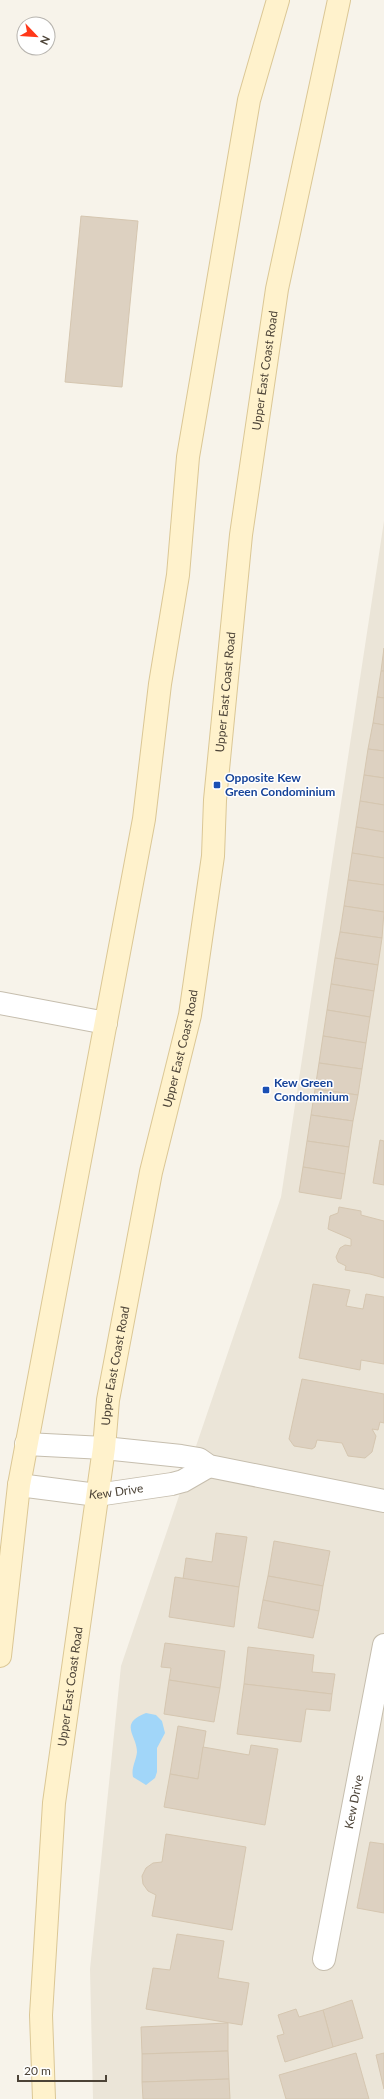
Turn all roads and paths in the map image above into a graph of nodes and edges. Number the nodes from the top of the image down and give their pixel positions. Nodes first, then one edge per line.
1 (278, 0) edge
2 (339, 0) edge
3 (0, 1002) edge
4 (106, 1023) junction
5 (26, 1444) junction
6 (104, 1448) junction
7 (209, 1466) junction
8 (19, 1485) junction
9 (97, 1496) junction
10 (384, 1501) edge
11 (384, 1645) edge
12 (0, 1656) edge
13 (324, 1959) dead end
14 (44, 2099) edge

1 - 4 main road
2 - 6 main road, Upper East Coast Road
3 - 4 street
4 - 5 main road
5 - 6 street
5 - 8 main road
6 - 7 street
6 - 9 main road, Upper East Coast Road
7 - 9 street, Kew Drive
7 - 10 street
8 - 9 street, Kew Drive
8 - 12 main road
9 - 14 main road, Upper East Coast Road
11 - 13 street, Kew Drive

